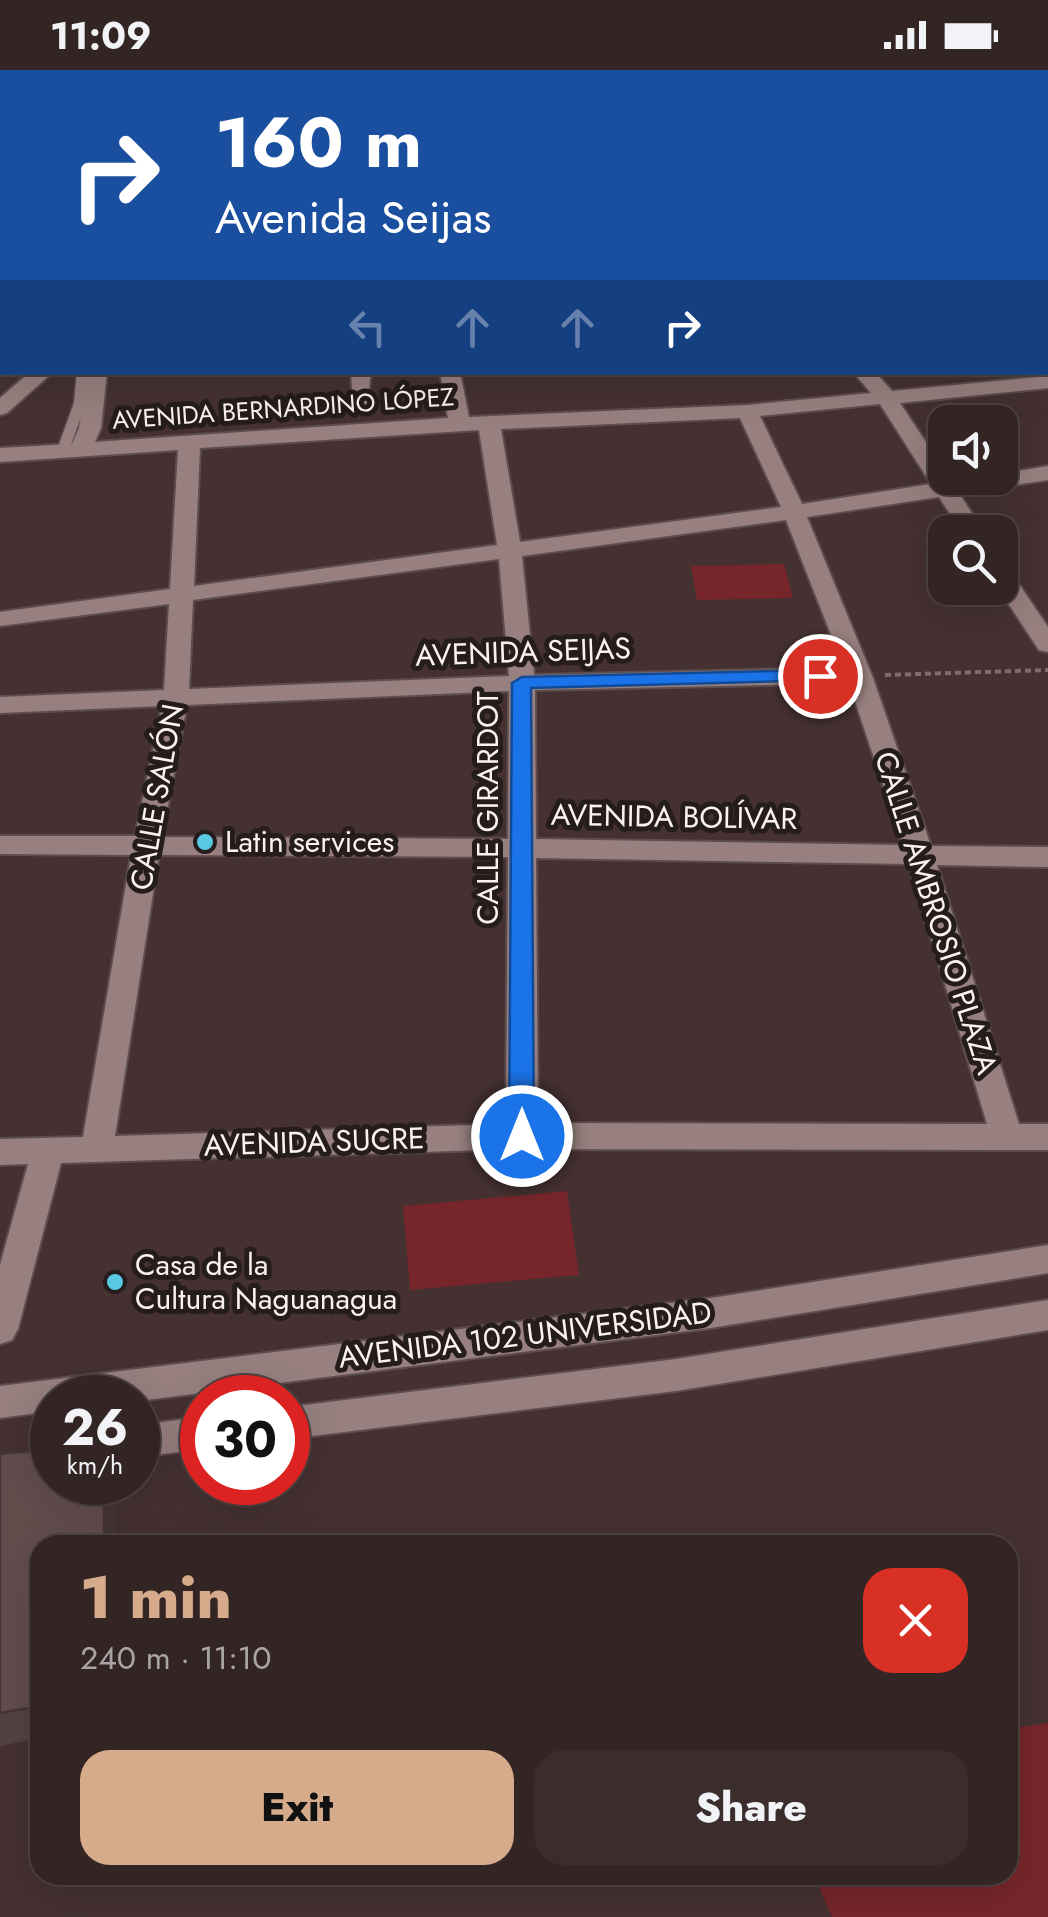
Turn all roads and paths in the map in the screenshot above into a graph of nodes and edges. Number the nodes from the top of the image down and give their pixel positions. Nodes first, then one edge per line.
1 (40, 375) edge
2 (83, 375) edge
3 (97, 375) edge
4 (361, 375) edge
5 (451, 375) edge
6 (867, 375) edge
7 (1048, 382) edge
8 (886, 398) junction
9 (360, 403) dead end
10 (0, 409) edge
11 (747, 411) junction
12 (489, 423) junction
13 (460, 424) junction
14 (189, 442) junction
15 (72, 450) junction
16 (0, 455) edge
17 (928, 464) edge
18 (1048, 474) edge
19 (1018, 478) edge
20 (928, 492) edge
21 (797, 512) junction
22 (510, 552) junction
23 (181, 597) junction
24 (1018, 600) edge
25 (0, 620) edge
26 (1048, 645) edge
27 (1048, 670) edge
28 (857, 675) junction
29 (522, 683) junction
30 (176, 698) junction
31 (0, 706) edge
32 (147, 844) junction
33 (0, 845) edge
34 (519, 848) junction
35 (920, 853) junction
36 (1048, 857) edge
37 (522, 1136) junction
38 (1048, 1138) edge
39 (1008, 1139) junction
40 (96, 1149) junction
41 (48, 1150) junction
42 (0, 1152) edge
43 (1048, 1258) edge
44 (1046, 1318) edge
45 (0, 1329) edge
46 (0, 1402) edge
47 (310, 1419) edge

1 - 10 street
2 - 15 lane
3 - 15 street
4 - 9 street
5 - 13 street
6 - 8 street
7 - 8 street, AVENIDA BERNARDINO LÓPEZ
8 - 11 street, AVENIDA BERNARDINO LÓPEZ
8 - 17 street
11 - 12 street, AVENIDA BERNARDINO LÓPEZ
11 - 21 street, CALLE AMBROSIO PLAZA
12 - 13 street, AVENIDA BERNARDINO LÓPEZ
12 - 22 street, CALLE GIRARDOT
13 - 14 street, AVENIDA BERNARDINO LÓPEZ
14 - 15 street, AVENIDA BERNARDINO LÓPEZ
14 - 23 street, CALLE SALÓN
15 - 16 street, AVENIDA BERNARDINO LÓPEZ
18 - 19 street
20 - 21 street
21 - 22 street
21 - 28 street, CALLE AMBROSIO PLAZA
22 - 23 street
22 - 29 street, CALLE GIRARDOT
23 - 25 street
23 - 30 street, CALLE SALÓN
24 - 26 street
27 - 28 path
28 - 29 street, AVENIDA SEIJAS
28 - 35 street, CALLE AMBROSIO PLAZA
29 - 30 street, AVENIDA SEIJAS
29 - 34 street, CALLE GIRARDOT
30 - 31 street, AVENIDA SEIJAS
30 - 32 street, CALLE SALÓN
32 - 33 street, AVENIDA BOLÍVAR
32 - 34 street, AVENIDA BOLÍVAR
32 - 40 street, CALLE SALÓN
34 - 35 street, AVENIDA BOLÍVAR
34 - 37 street, CALLE GIRARDOT
35 - 36 street, AVENIDA BOLÍVAR
35 - 39 street, CALLE AMBROSIO PLAZA
37 - 39 street, AVENIDA SUCRE
37 - 40 street, AVENIDA SUCRE
38 - 39 street, AVENIDA SUCRE
40 - 41 street, AVENIDA SUCRE
41 - 42 street, AVENIDA SUCRE
41 - 45 street
43 - 46 street, AVENIDA 102 UNIVERSIDAD
44 - 47 street, AVENIDA 102 UNIVERSIDAD

